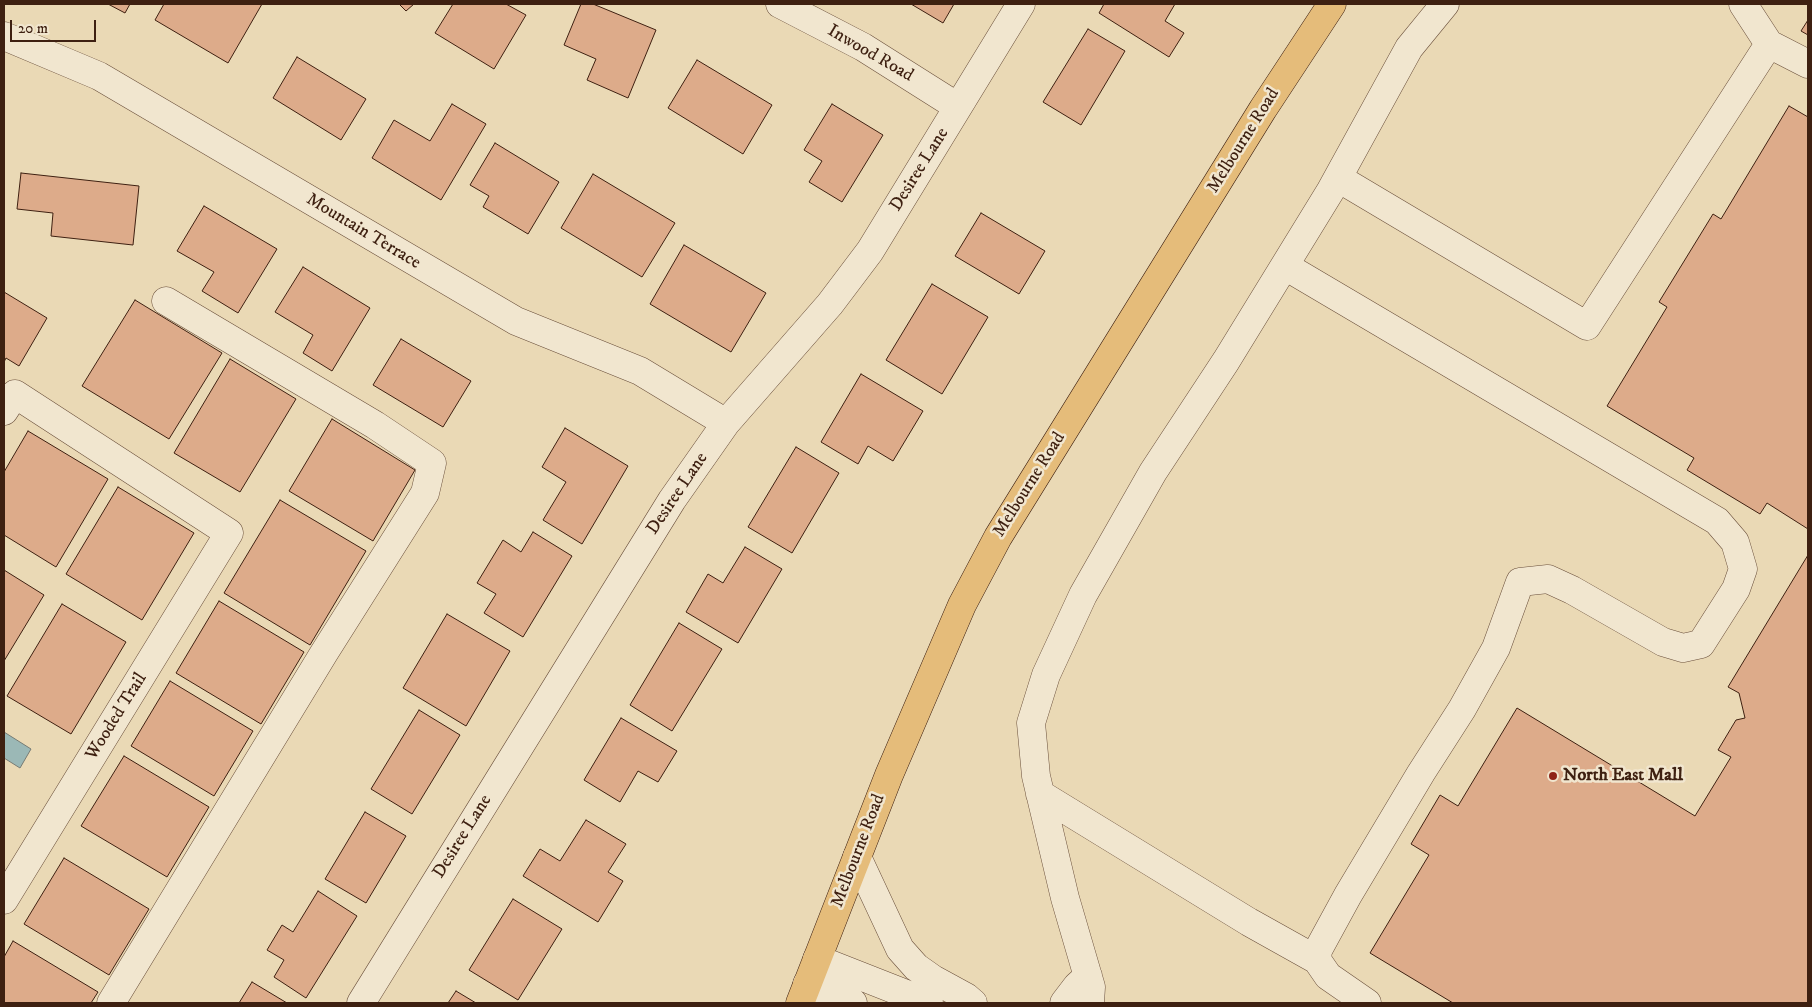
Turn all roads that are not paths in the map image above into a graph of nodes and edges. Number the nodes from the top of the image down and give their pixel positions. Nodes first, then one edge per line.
1 (780, 4) edge
2 (1021, 4) edge
3 (1332, 4) edge
4 (1445, 4) edge
5 (1743, 4) edge
6 (4, 36) edge
7 (1769, 44) junction
8 (1808, 64) edge
9 (958, 107) junction
10 (1338, 178) junction
11 (1285, 266) junction
12 (166, 301) dead end
13 (9, 402) edge
14 (726, 423) junction
15 (1040, 794) junction
16 (857, 857) junction
17 (4, 900) edge
18 (818, 958) junction
19 (1317, 960) junction
20 (1088, 976) junction
21 (804, 994) edge
22 (974, 1001) edge
23 (111, 1003) edge
24 (361, 1003) edge
25 (853, 1003) edge
26 (929, 1003) edge
27 (1064, 1003) edge
28 (1090, 1003) edge
29 (1367, 1003) edge

1 - 9 street, Inwood Road
2 - 9 street, Desiree Lane
3 - 16 main road, Melbourne Road
4 - 10 street
5 - 7 street
6 - 14 street, Mountain Terrace
7 - 8 street
7 - 10 street
9 - 14 street, Desiree Lane
10 - 11 street
11 - 15 street
11 - 19 street
12 - 23 street
13 - 17 street, Wooded Trail
14 - 24 street, Desiree Lane
15 - 19 street
15 - 20 street
16 - 18 main road, Melbourne Road
16 - 22 street
18 - 21 main road, Melbourne Road
18 - 26 street
19 - 29 street
20 - 27 street
20 - 28 street
21 - 25 street

